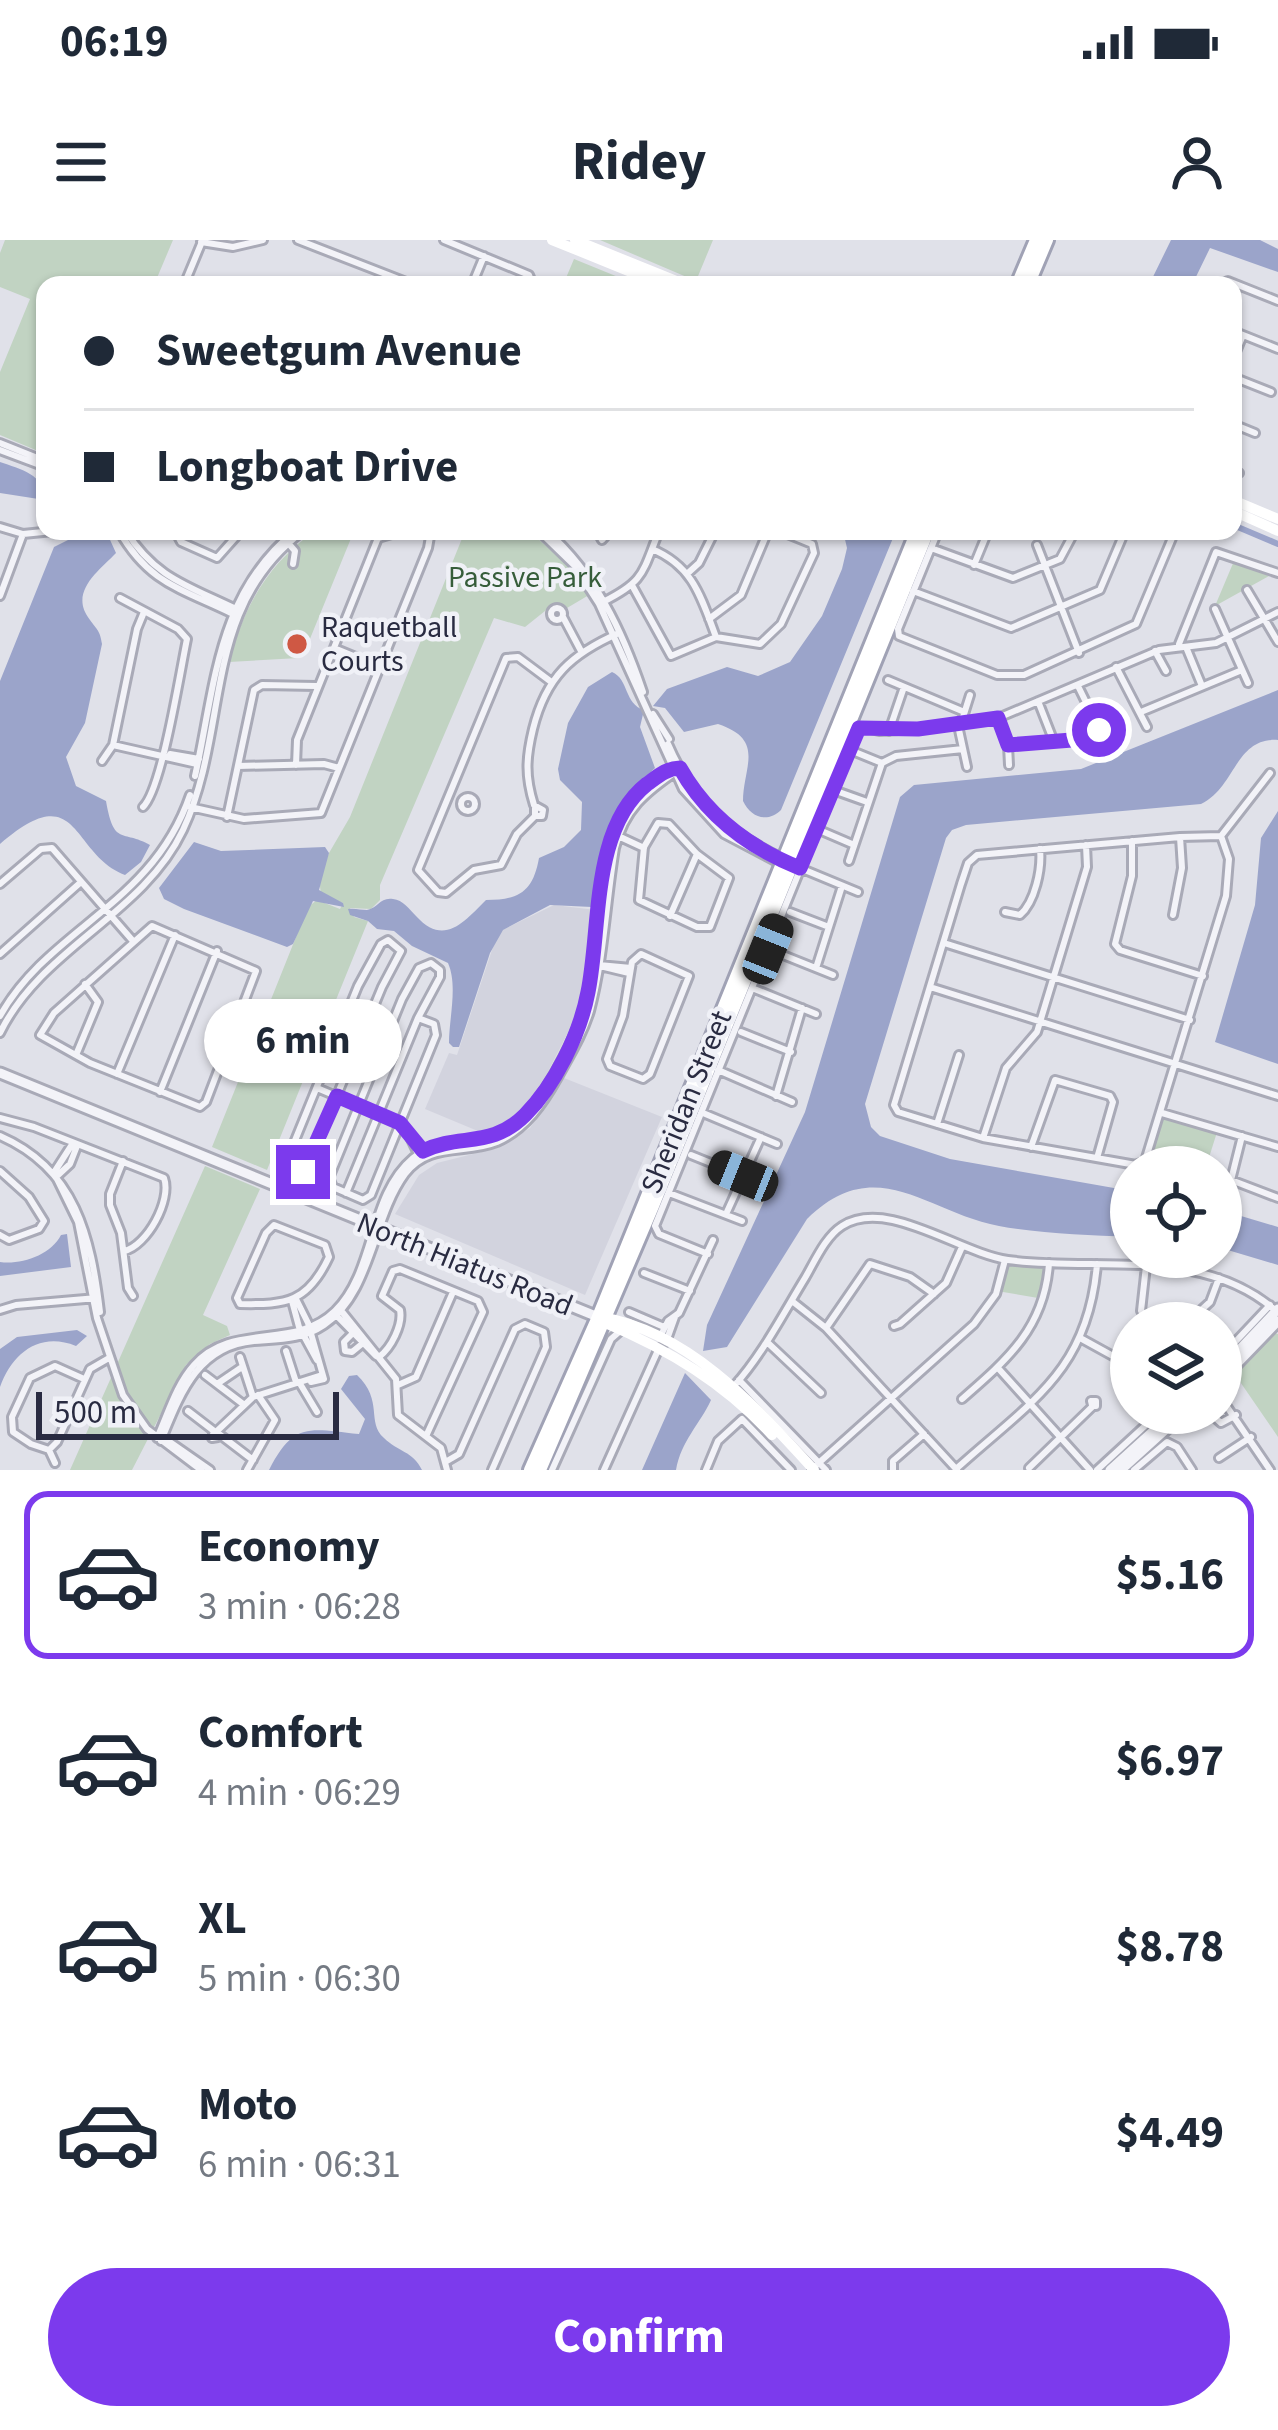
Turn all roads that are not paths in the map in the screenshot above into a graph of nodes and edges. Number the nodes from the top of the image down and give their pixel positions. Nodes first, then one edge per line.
1 (263, 240) edge
2 (298, 240) edge
3 (444, 240) edge
4 (552, 240) edge
5 (575, 240) edge
6 (1036, 240) edge
7 (1047, 240) edge
8 (202, 241) edge
9 (588, 250) junction
10 (484, 256) junction
11 (188, 276) edge
12 (390, 276) edge
13 (476, 276) edge
14 (530, 276) edge
15 (643, 276) edge
16 (661, 276) edge
17 (1021, 276) edge
18 (1032, 276) edge
19 (1242, 290) edge
20 (1278, 301) edge
21 (1243, 335) edge
22 (1278, 349) edge
23 (1242, 381) edge
24 (1271, 392) dead end
25 (1242, 428) edge
26 (1255, 433) dead end
27 (0, 447) edge
28 (36, 461) edge
29 (1242, 504) edge
30 (1242, 515) edge
31 (1278, 519) edge
32 (0, 527) edge
33 (1278, 531) edge
34 (36, 533) edge
35 (23, 534) junction
36 (129, 540) edge
37 (180, 540) edge
38 (233, 540) edge
39 (288, 540) edge
40 (292, 540) edge
41 (378, 540) edge
42 (429, 540) edge
43 (553, 540) edge
44 (656, 540) edge
45 (710, 540) edge
46 (764, 540) edge
47 (798, 540) edge
48 (915, 540) edge
49 (924, 540) edge
50 (935, 540) edge
51 (984, 540) edge
52 (1071, 540) edge
53 (1121, 540) edge
54 (1170, 540) edge
55 (289, 544) junction
56 (1037, 545) dead end
57 (932, 548) junction
58 (652, 549) junction
59 (293, 564) dead end
60 (974, 565) junction
61 (1042, 567) junction
62 (688, 573) junction
63 (1278, 573) edge
64 (633, 587) junction
65 (905, 587) junction
66 (1246, 590) dead end
67 (0, 596) edge
68 (121, 598) dead end
69 (603, 602) junction
70 (1061, 609) junction
71 (1215, 609) dead end
72 (144, 612) junction
73 (235, 612) junction
74 (1278, 612) edge
75 (563, 617) dead end
76 (709, 619) junction
77 (1265, 620) junction
78 (616, 634) junction
79 (716, 637) junction
80 (1229, 638) junction
81 (1278, 642) edge
82 (1182, 645) junction
83 (334, 648) junction
84 (581, 651) junction
85 (1155, 651) junction
86 (1079, 653) junction
87 (380, 667) junction
88 (1116, 668) junction
89 (1242, 670) junction
90 (1166, 671) dead end
91 (888, 680) dead end
92 (550, 681) junction
93 (1248, 683) dead end
94 (1077, 685) junction
95 (316, 686) junction
96 (1202, 686) junction
97 (904, 687) junction
98 (970, 695) dead end
99 (1038, 701) junction
100 (651, 711) junction
101 (962, 711) junction
102 (1141, 712) junction
103 (998, 718) junction
104 (960, 725) junction
105 (1147, 727) dead end
106 (1096, 729) junction
107 (889, 730) junction
108 (1054, 742) junction
109 (113, 745) junction
110 (1008, 745) junction
111 (1108, 747) dead end
112 (963, 749) junction
113 (852, 751) junction
114 (161, 755) junction
115 (102, 761) dead end
116 (200, 761) junction
117 (882, 763) junction
118 (296, 765) junction
119 (1009, 765) dead end
120 (238, 766) junction
121 (967, 767) dead end
122 (339, 768) junction
123 (676, 768) junction
124 (1270, 773) dead end
125 (832, 789) junction
126 (448, 795) junction
127 (463, 801) dead end
128 (867, 802) junction
129 (189, 806) junction
130 (143, 807) dead end
131 (227, 817) junction
132 (817, 829) junction
133 (615, 835) junction
134 (1221, 836) junction
135 (1180, 837) junction
136 (1132, 841) junction
137 (854, 844) junction
138 (1086, 845) junction
139 (644, 847) junction
140 (1040, 849) junction
141 (697, 854) junction
142 (849, 861) dead end
143 (782, 864) junction
144 (81, 882) junction
145 (0, 884) edge
146 (842, 886) junction
147 (858, 892) dead end
148 (787, 911) junction
149 (1005, 912) dead end
150 (108, 913) junction
151 (1173, 915) dead end
152 (670, 916) junction
153 (829, 927) junction
154 (175, 935) junction
155 (133, 941) junction
156 (944, 943) junction
157 (768, 949) junction
158 (217, 951) junction
159 (0, 954) edge
160 (595, 964) junction
161 (816, 968) junction
162 (630, 970) junction
163 (832, 975) dead end
164 (1203, 976) junction
165 (1054, 978) junction
166 (85, 984) junction
167 (930, 987) junction
168 (752, 988) junction
169 (802, 1008) junction
170 (816, 1014) dead end
171 (2, 1017) edge
172 (418, 1018) junction
173 (1190, 1020) junction
174 (1040, 1022) junction
175 (741, 1032) dead end
176 (0, 1033) edge
177 (790, 1052) junction
178 (76, 1055) junction
179 (959, 1055) dead end
180 (1177, 1064) junction
181 (718, 1070) junction
182 (0, 1073) edge
183 (117, 1074) junction
184 (317, 1088) junction
185 (160, 1092) junction
186 (337, 1096) junction
187 (776, 1096) junction
188 (1278, 1096) edge
189 (792, 1102) dead end
190 (359, 1105) junction
191 (701, 1112) junction
192 (1162, 1113) junction
193 (379, 1114) junction
194 (0, 1118) edge
195 (400, 1123) junction
196 (938, 1124) junction
197 (0, 1136) edge
198 (1242, 1136) junction
199 (761, 1137) junction
200 (983, 1138) junction
201 (777, 1144) dead end
202 (76, 1145) junction
203 (1150, 1146) edge
204 (1031, 1147) junction
205 (1278, 1147) edge
206 (422, 1155) junction
207 (692, 1155) dead end
208 (1097, 1158) junction
209 (1110, 1160) edge
210 (123, 1161) junction
211 (0, 1172) edge
212 (55, 1175) junction
213 (743, 1176) junction
214 (660, 1188) junction
215 (346, 1193) junction
216 (1278, 1198) edge
217 (726, 1214) junction
218 (742, 1221) dead end
219 (377, 1228) junction
220 (2, 1238) edge
221 (713, 1240) dead end
222 (962, 1247) junction
223 (124, 1251) junction
224 (708, 1254) junction
225 (1005, 1260) junction
226 (1048, 1263) junction
227 (1097, 1264) junction
228 (1110, 1265) edge
229 (644, 1273) dead end
230 (1219, 1278) joint
231 (690, 1291) junction
232 (453, 1292) junction
233 (934, 1294) junction
234 (133, 1296) dead end
235 (96, 1298) junction
236 (294, 1300) junction
237 (791, 1300) junction
238 (1210, 1302) edge
239 (1276, 1309) edge
240 (0, 1310) edge
241 (338, 1312) junction
242 (629, 1312) dead end
243 (675, 1317) junction
244 (603, 1319) junction
245 (1278, 1321) edge
246 (894, 1326) dead end
247 (826, 1328) junction
248 (356, 1331) junction
249 (307, 1332) junction
250 (616, 1335) junction
251 (662, 1339) junction
252 (1082, 1339) junction
253 (1242, 1339) edge
254 (364, 1341) junction
255 (766, 1341) junction
256 (1242, 1346) edge
257 (286, 1352) dead end
258 (1110, 1354) edge
259 (239, 1357) dead end
260 (109, 1358) junction
261 (1242, 1358) edge
262 (381, 1360) junction
263 (242, 1367) junction
264 (374, 1367) dead end
265 (998, 1368) junction
266 (205, 1375) dead end
267 (84, 1378) junction
268 (298, 1383) junction
269 (217, 1384) junction
270 (398, 1385) junction
271 (734, 1386) junction
272 (821, 1393) dead end
273 (255, 1396) junction
274 (891, 1399) junction
275 (962, 1399) dead end
276 (1029, 1402) junction
277 (243, 1403) junction
278 (1094, 1406) dead end
279 (188, 1411) dead end
280 (317, 1412) dead end
281 (1242, 1424) edge
282 (216, 1432) junction
283 (427, 1433) junction
284 (924, 1434) junction
285 (1136, 1434) edge
286 (1149, 1434) edge
287 (1161, 1434) edge
288 (160, 1437) junction
289 (1251, 1437) junction
290 (1061, 1438) junction
291 (49, 1450) junction
292 (1219, 1458) dead end
293 (253, 1460) junction
294 (56, 1463) dead end
295 (447, 1465) edge
296 (815, 1469) edge
297 (892, 1469) edge
298 (1027, 1469) edge
299 (206, 1470) edge
300 (247, 1470) edge
301 (492, 1470) edge
302 (530, 1470) edge
303 (541, 1470) edge
304 (552, 1470) edge
305 (604, 1470) edge
306 (706, 1470) edge
307 (791, 1470) edge
308 (957, 1470) edge
309 (1094, 1470) edge
310 (1109, 1470) edge
311 (1121, 1470) edge
312 (1134, 1470) edge
313 (1192, 1470) edge
314 (1270, 1470) edge

1 - 8 street
2 - 12 street
3 - 10 street
4 - 9 main road
5 - 9 main road
6 - 17 main road
7 - 18 main road
8 - 11 street
9 - 15 main road
9 - 16 main road
10 - 13 street
10 - 14 street
19 - 20 street
21 - 22 street
23 - 24 street
25 - 26 street
27 - 28 street
29 - 31 main road
30 - 33 main road
32 - 35 street
34 - 35 street
35 - 67 street
36 - 73 street
37 - 38 street
39 - 73 street
40 - 55 street
41 - 83 street
42 - 87 street
43 - 69 street
44 - 58 street
45 - 62 street
46 - 76 street
47 - 79 street
48 - 65 main road, Sheridan Street
49 - 65 main road, Sheridan Street
50 - 57 street
51 - 60 street
52 - 61 street
53 - 70 street
54 - 86 street
55 - 59 street
55 - 73 street
56 - 61 street
57 - 60 street
57 - 65 street
58 - 62 street
58 - 64 street
60 - 61 street
61 - 70 street
62 - 76 street
63 - 82 street
64 - 69 street
64 - 79 street
65 - 70 street
65 - 86 street
65 - 125 main road, Sheridan Street
65 - 143 main road, Sheridan Street
66 - 77 street
68 - 72 street
69 - 78 street
70 - 86 street
71 - 80 street
72 - 109 street
72 - 114 street
73 - 116 street
74 - 77 street
75 - 84 street
76 - 79 street
77 - 80 street
77 - 81 street
78 - 84 street
78 - 100 street
80 - 82 street
80 - 89 street
82 - 85 street
82 - 96 street
83 - 87 street
83 - 95 street
84 - 92 street
85 - 88 street
85 - 90 street
87 - 122 street
88 - 94 street
88 - 102 street
89 - 93 street
89 - 96 street
91 - 97 street
92 - 126 street
92 - 126 street
94 - 99 street
94 - 106 street
95 - 118 street
95 - 120 street
96 - 102 street
97 - 101 street
97 - 107 street
98 - 101 street
99 - 103 street
99 - 108 street
100 - 123 street
100 - 123 street
101 - 104 street
102 - 105 street
103 - 104 street
103 - 110 street
104 - 107 street
104 - 112 street
106 - 108 street
106 - 111 street
107 - 113 street
108 - 110 street
109 - 114 street
109 - 115 street
110 - 119 street
112 - 117 street
112 - 121 street
113 - 117 street
113 - 125 street
114 - 116 street
114 - 130 street
116 - 129 street
117 - 128 street
118 - 120 street
118 - 122 street
120 - 131 street
122 - 131 street
123 - 133 street
123 - 143 street
124 - 134 street
125 - 128 street
125 - 132 street
125 - 143 main road, Sheridan Street
126 - 127 street
128 - 137 street
129 - 131 street
129 - 150 street
132 - 137 street
132 - 143 street
133 - 139 street
133 - 160 street
134 - 135 street
134 - 164 street
135 - 136 street
135 - 151 street
136 - 138 street
136 - 164 street
137 - 142 street
138 - 140 street
138 - 165 street
139 - 141 street
139 - 152 street
140 - 149 street
140 - 156 street
141 - 152 street
141 - 152 street
143 - 146 street
143 - 148 street
143 - 214 main road, Sheridan Street
144 - 145 street
144 - 150 street
144 - 159 street
146 - 147 street
146 - 153 street
148 - 153 street
148 - 157 street
150 - 155 street
150 - 171 street
153 - 161 street
154 - 155 street
154 - 158 street
154 - 183 street
155 - 166 street
156 - 165 street
156 - 167 street
157 - 161 street
157 - 168 street
158 - 185 street
158 - 185 street
160 - 162 street
160 - 206 street
161 - 163 street
162 - 162 street
164 - 173 street
165 - 173 street
165 - 174 street
166 - 178 street
166 - 178 street
167 - 174 street
167 - 196 street
168 - 169 street
168 - 181 street
169 - 170 street
169 - 177 street
171 - 176 street
172 - 190 street
172 - 193 street
172 - 195 street
173 - 180 street
174 - 180 street
174 - 200 street
175 - 177 street
177 - 187 street
178 - 183 street
179 - 196 street
180 - 188 street
180 - 192 street
181 - 187 street
181 - 191 street
182 - 219 street, North Hiatus Road
183 - 185 street
184 - 186 street
184 - 186 street
184 - 186 street
186 - 190 street
187 - 189 street
190 - 193 street
190 - 215 street
191 - 199 street
191 - 214 street
192 - 198 street
192 - 203 street
193 - 195 street
193 - 215 street
194 - 202 street
195 - 206 street
195 - 215 street
196 - 200 street
197 - 212 street
198 - 205 street
198 - 216 street
199 - 201 street
199 - 213 street
200 - 204 street
202 - 210 street
202 - 212 street
204 - 208 street
204 - 208 street
206 - 219 street
207 - 213 street
208 - 209 street
210 - 223 street
210 - 223 street
211 - 220 street
212 - 235 street
213 - 217 street
214 - 217 street
214 - 224 street
214 - 244 main road, Sheridan Street
217 - 218 street
219 - 241 street
219 - 244 street, North Hiatus Road
221 - 224 street
222 - 225 street
222 - 233 street
222 - 237 street
223 - 234 street
224 - 231 street
225 - 226 street
225 - 274 street
226 - 227 street
226 - 265 street
227 - 228 street
227 - 252 street
229 - 231 street
230 - 238 street
230 - 239 street
231 - 243 street
232 - 262 street
232 - 270 street
232 - 283 street
233 - 246 street
233 - 247 street
235 - 240 street
235 - 260 street
236 - 236 street
236 - 249 street
237 - 247 street
237 - 255 street
239 - 253 street
239 - 256 street
241 - 248 street
241 - 249 street
242 - 251 street
243 - 251 street
243 - 251 street
244 - 250 main road, North Hiatus Road
244 - 251 main road, North Hiatus Road
244 - 302 main road, Sheridan Street
244 - 303 main road, Sheridan Street
245 - 261 street
247 - 274 street
248 - 254 street
248 - 254 street
249 - 268 street
249 - 288 street
250 - 251 main road, North Hiatus Road
250 - 304 street
251 - 271 main road, North Hiatus Road
251 - 305 street
252 - 258 street
252 - 276 street
254 - 262 street
255 - 271 street
255 - 272 street
257 - 268 street
259 - 263 street
260 - 267 street
260 - 288 street
262 - 264 street
262 - 270 street
263 - 269 street
263 - 273 street
265 - 275 street
265 - 276 street
266 - 269 street
267 - 291 street
267 - 291 street
268 - 273 street
268 - 280 street
269 - 277 street
270 - 283 street
271 - 296 main road, North Hiatus Road
273 - 277 street
273 - 293 street
274 - 284 street
274 - 296 street
276 - 290 street
276 - 308 street
277 - 282 street
278 - 290 street
279 - 282 street
281 - 289 street
282 - 293 street
283 - 295 street
284 - 297 street
284 - 308 street
285 - 309 street
286 - 310 street
287 - 311 street
288 - 299 street
289 - 292 street
289 - 314 street
290 - 298 street
290 - 309 street
291 - 294 street
293 - 300 street
295 - 301 street
306 - 307 street
312 - 313 street

